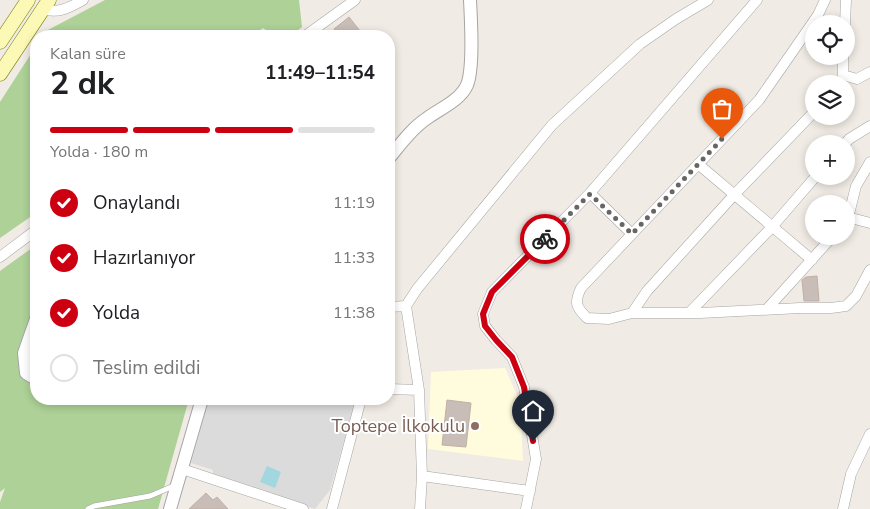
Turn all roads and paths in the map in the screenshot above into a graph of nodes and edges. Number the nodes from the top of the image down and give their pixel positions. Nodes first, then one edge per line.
1 (28, 0) edge
2 (83, 0) edge
3 (355, 0) edge
4 (470, 0) edge
5 (708, 0) edge
6 (757, 0) edge
7 (825, 0) edge
8 (846, 0) edge
9 (46, 5) edge
10 (845, 15) edge
11 (313, 30) edge
12 (0, 42) edge
13 (870, 72) edge
14 (0, 74) edge
15 (855, 79) edge
16 (805, 121) edge
17 (870, 126) edge
18 (855, 135) edge
19 (395, 151) edge
20 (870, 162) edge
21 (698, 164) junction
22 (808, 185) edge
23 (590, 194) junction
24 (734, 195) junction
25 (854, 195) edge
26 (855, 220) edge
27 (870, 223) edge
28 (772, 227) junction
29 (30, 234) edge
30 (632, 234) junction
31 (825, 245) edge
32 (0, 257) edge
33 (812, 260) junction
34 (870, 270) edge
35 (406, 306) junction
36 (395, 307) edge
37 (767, 310) junction
38 (632, 313) junction
39 (689, 313) junction
40 (30, 336) edge
41 (30, 375) edge
42 (395, 389) edge
43 (419, 390) junction
44 (200, 405) edge
45 (359, 405) edge
46 (870, 434) edge
47 (182, 469) junction
48 (422, 476) junction
49 (177, 484) junction
50 (530, 491) junction
51 (88, 509) edge
52 (170, 509) edge
53 (303, 509) edge
54 (332, 509) edge
55 (420, 509) edge
56 (526, 509) edge
57 (843, 509) edge

1 - 12 main road
2 - 9 street
3 - 11 street
4 - 19 street
5 - 35 street
6 - 23 street
7 - 21 street
8 - 10 street
9 - 14 main road
13 - 15 street
16 - 24 street
17 - 18 street
20 - 25 street
21 - 24 street
21 - 30 street
22 - 28 street
23 - 30 street
23 - 50 street
24 - 28 street
24 - 38 street
26 - 27 street
28 - 33 street
28 - 39 street
29 - 32 street
30 - 38 street
31 - 33 street
33 - 37 street
34 - 37 street
35 - 36 street
35 - 43 street
37 - 39 street
38 - 39 street
40 - 41 street
42 - 43 street
43 - 48 street
44 - 47 street
45 - 54 street
46 - 57 street
47 - 49 street
47 - 53 street
48 - 50 street
48 - 55 street
49 - 51 lane
49 - 52 street
50 - 56 street

